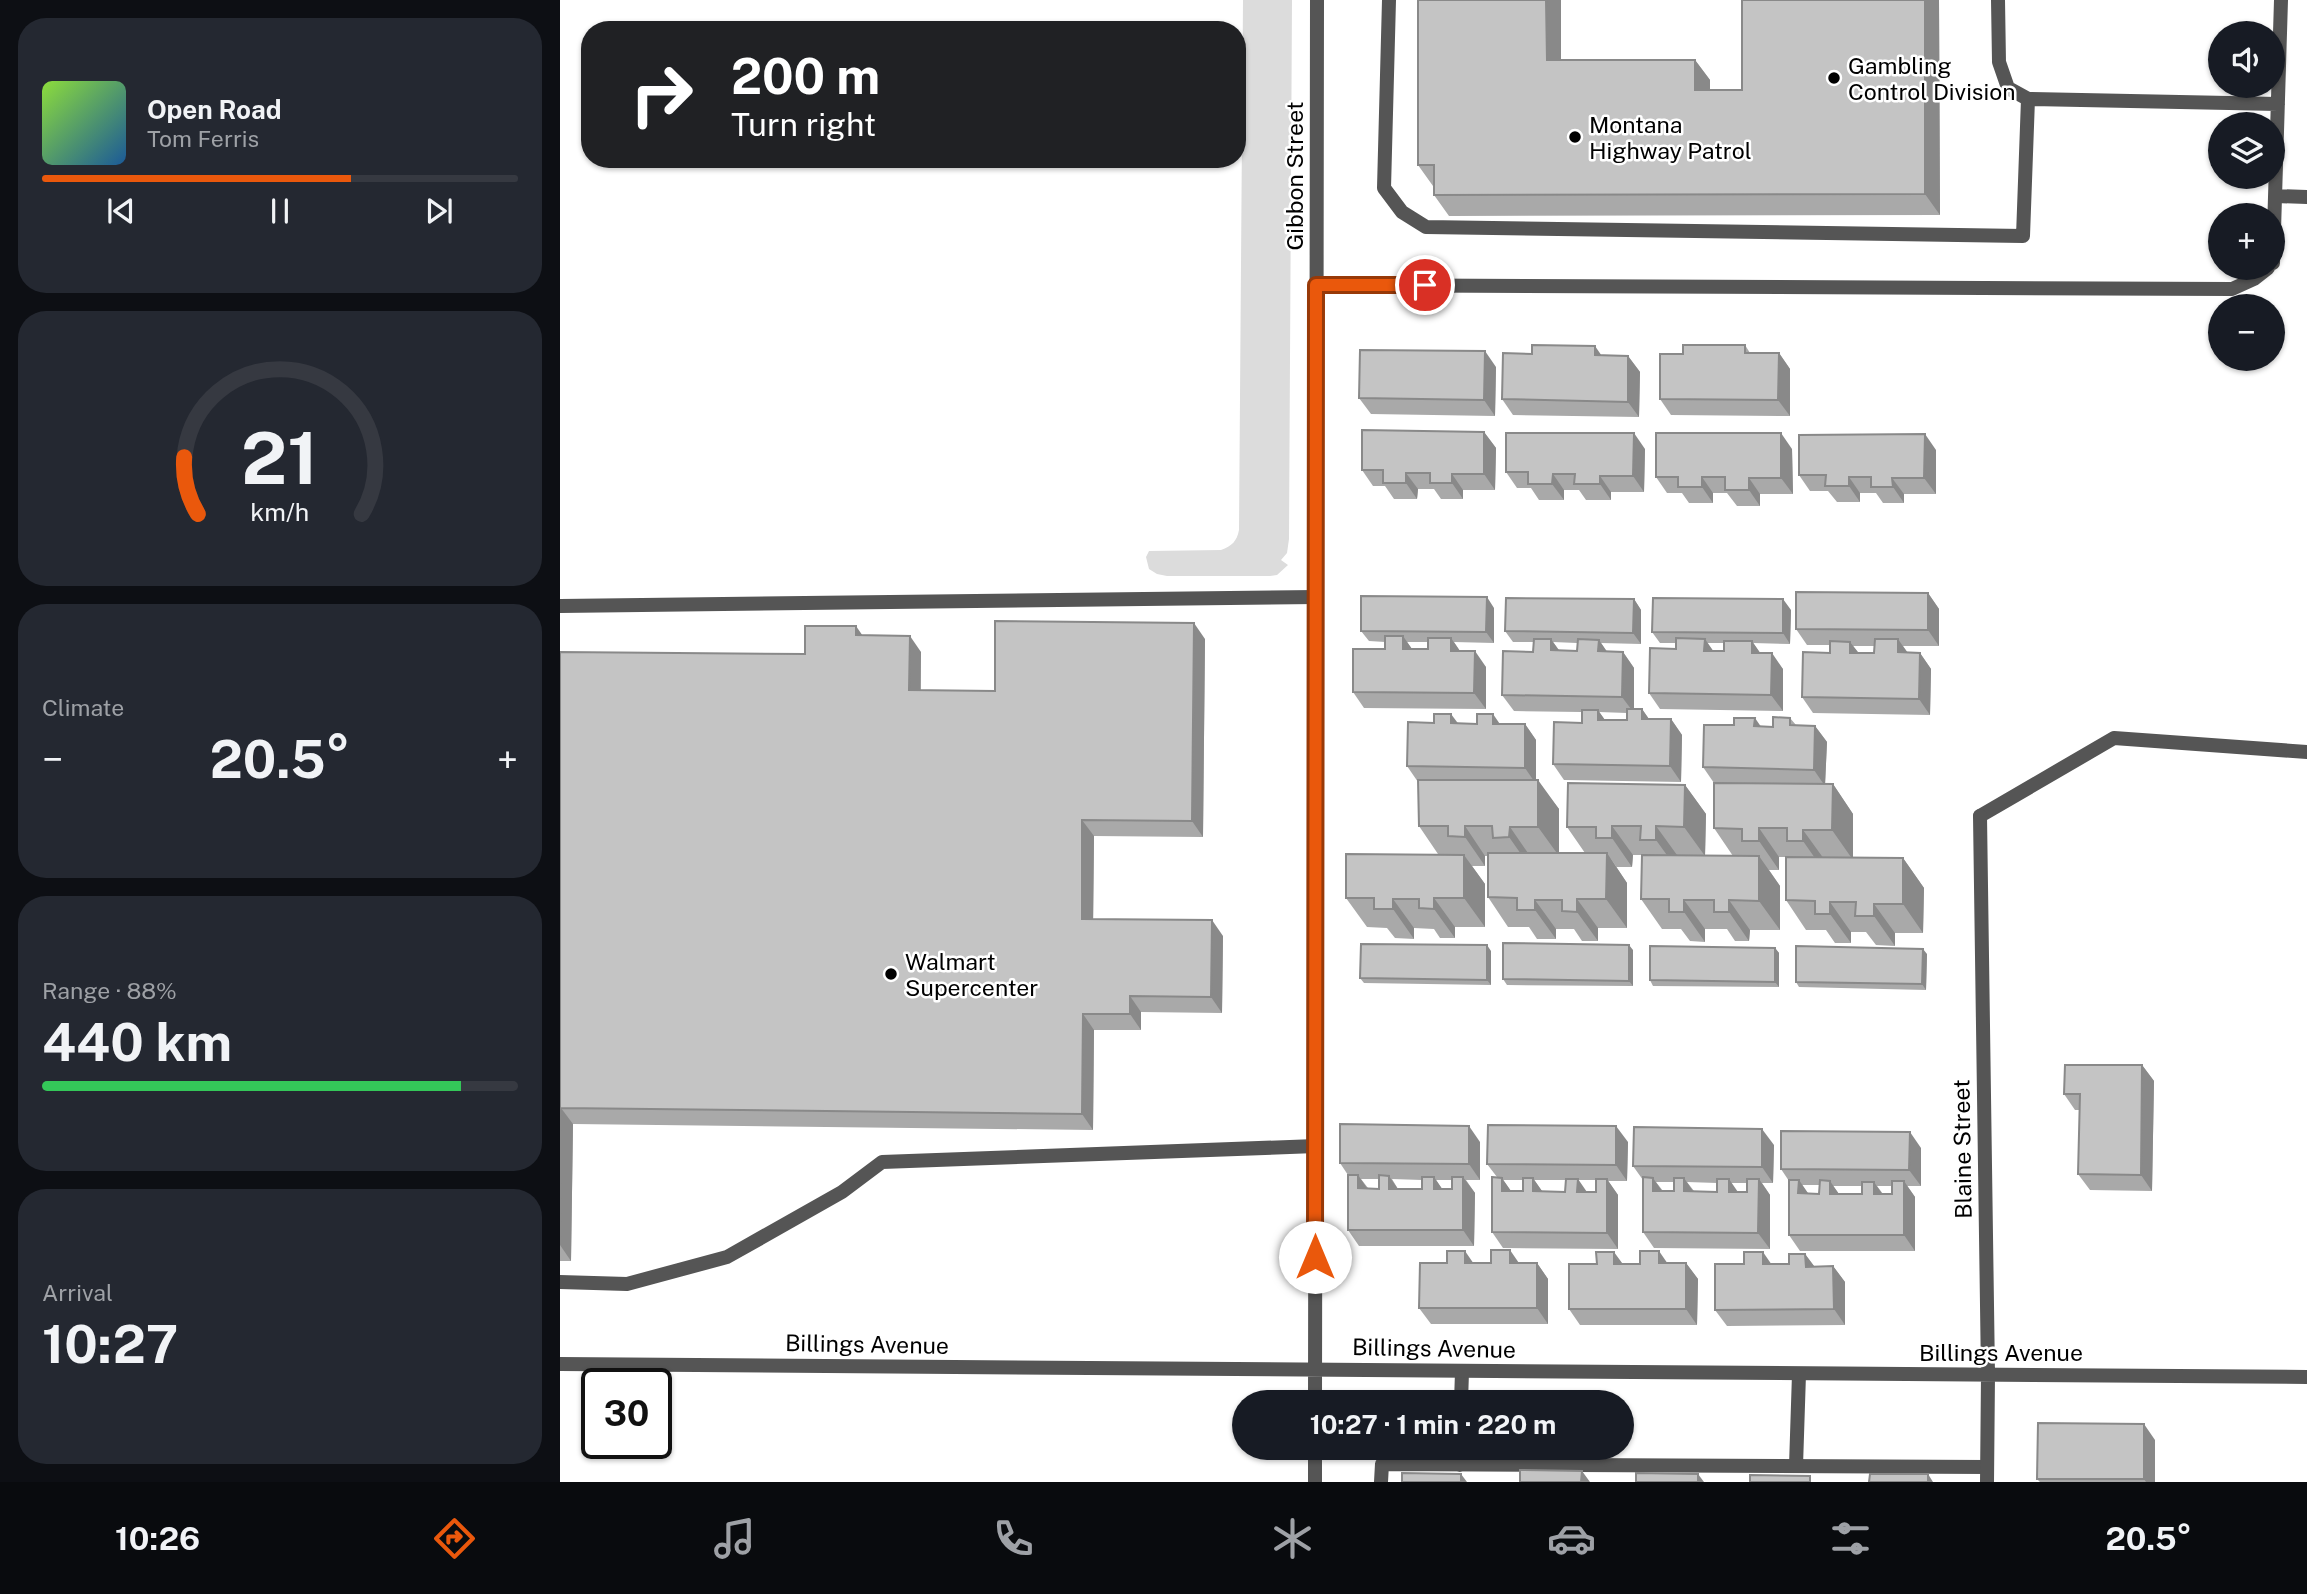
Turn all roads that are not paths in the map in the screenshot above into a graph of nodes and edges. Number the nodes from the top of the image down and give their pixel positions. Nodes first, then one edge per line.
1 (1317, 0) edge
2 (1389, 0) edge
3 (1998, 0) edge
4 (2281, 0) edge
5 (2028, 99) junction
6 (2278, 104) junction
7 (2276, 196) junction
8 (2307, 197) edge
9 (2276, 203) edge
10 (2252, 280) edge
11 (1316, 285) junction
12 (1316, 597) junction
13 (560, 606) edge
14 (2307, 752) edge
15 (1315, 1146) junction
16 (560, 1282) edge
17 (560, 1364) edge
18 (1315, 1370) junction
19 (1462, 1372) junction
20 (1799, 1374) junction
21 (1988, 1375) junction
22 (2307, 1377) edge
23 (1315, 1390) edge
24 (1461, 1390) edge
25 (1315, 1460) edge
26 (1460, 1460) edge
27 (1460, 1465) junction
28 (1796, 1466) junction
29 (1987, 1466) junction
30 (1315, 1482) edge
31 (1381, 1482) edge
32 (1987, 1482) edge

1 - 11 street, Gibbon Street
2 - 5 street
3 - 5 street
4 - 6 street
5 - 6 street
6 - 7 street
7 - 8 street
7 - 9 street
10 - 11 street
11 - 12 street, Gibbon Street
12 - 13 street
12 - 15 street, Gibbon Street
14 - 21 street, Blaine Street
15 - 16 street
15 - 18 street, Gibbon Street
17 - 18 street, Billings Avenue
18 - 19 street, Billings Avenue
18 - 23 street, Gibbon Street
19 - 20 street, Billings Avenue
19 - 24 street
20 - 21 street, Billings Avenue
20 - 28 street
21 - 22 street, Billings Avenue
21 - 29 street, Blaine Street
25 - 30 street
26 - 27 street
27 - 28 street
27 - 31 street
28 - 29 street
29 - 32 street, Blaine Street

